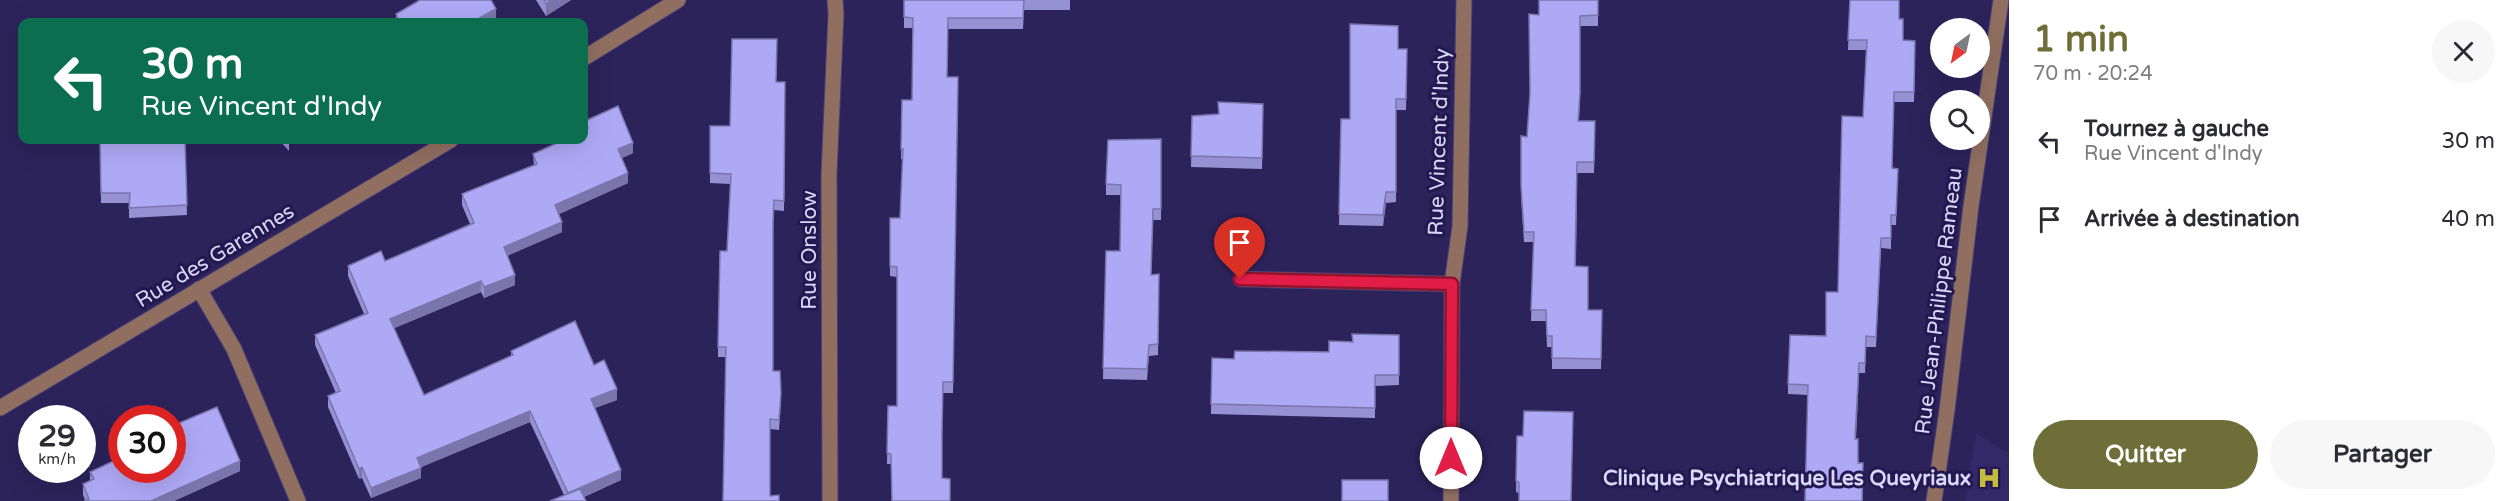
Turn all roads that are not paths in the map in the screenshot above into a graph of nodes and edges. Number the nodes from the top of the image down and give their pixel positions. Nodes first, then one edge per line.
1 (678, 0) edge
2 (835, 0) edge
3 (1464, 0) edge
4 (2001, 0) edge
5 (588, 56) edge
6 (444, 144) edge
7 (1240, 279) dead end
8 (1452, 284) junction
9 (199, 289) junction
10 (0, 408) edge
11 (298, 501) edge
12 (830, 501) edge
13 (1451, 501) edge
14 (1934, 501) edge

1 - 5 street
2 - 12 street, Rue Onslow
3 - 8 street, Rue Vincent d'Indy
4 - 14 street, Rue Jean-Philippe Rameau
6 - 9 street, Rue des Garennes
7 - 8 street
8 - 13 street, Rue Vincent d'Indy
9 - 10 street, Rue des Garennes
9 - 11 street

